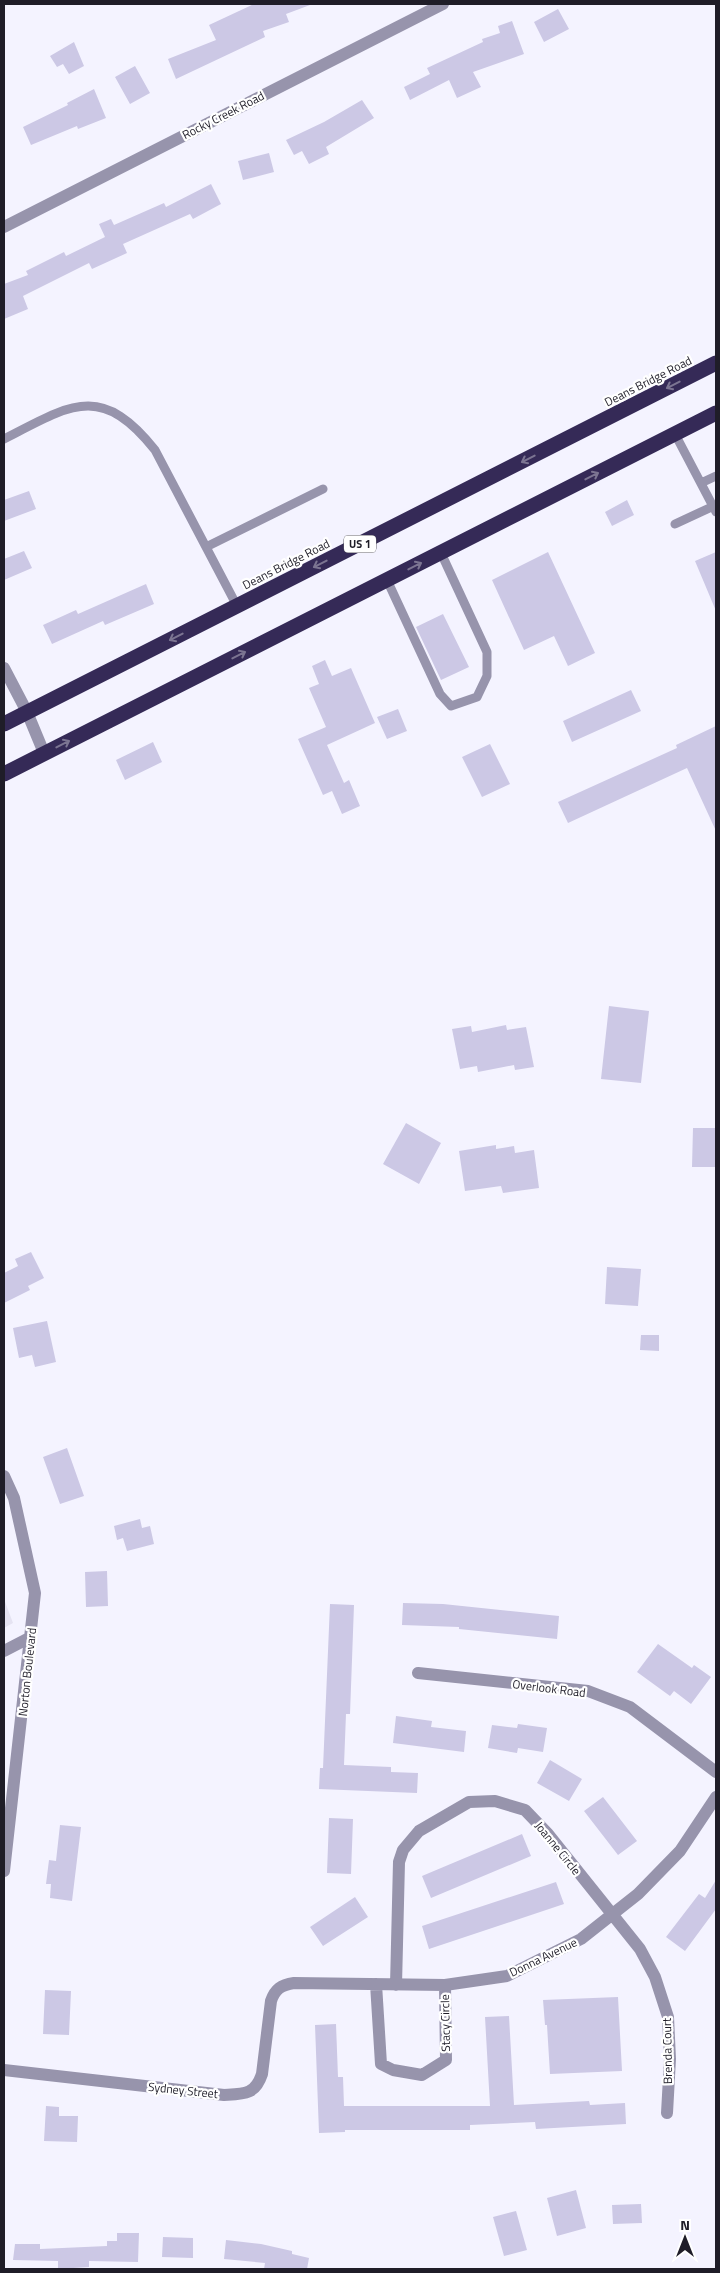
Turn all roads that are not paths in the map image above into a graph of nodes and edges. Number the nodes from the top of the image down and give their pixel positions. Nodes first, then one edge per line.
1 (443, 4) edge
2 (4, 227) edge
3 (716, 363) edge
4 (716, 413) edge
5 (675, 434) junction
6 (4, 439) edge
7 (716, 476) edge
8 (701, 483) junction
9 (323, 489) dead end
10 (715, 508) edge
11 (675, 524) dead end
12 (206, 547) junction
13 (441, 553) junction
14 (387, 580) junction
15 (237, 606) junction
16 (4, 668) edge
17 (27, 712) junction
18 (4, 724) edge
19 (44, 753) junction
20 (4, 774) edge
21 (4, 1476) edge
22 (31, 1637) junction
23 (4, 1651) edge
24 (418, 1673) dead end
25 (716, 1772) edge
26 (716, 1797) edge
27 (4, 1871) edge
28 (611, 1915) junction
29 (376, 1984) junction
30 (396, 1985) junction
31 (445, 1985) junction
32 (278, 1987) joint
33 (4, 2070) edge
34 (667, 2113) dead end

1 - 2 street, Rocky Creek Road
3 -> 15 highway, Deans Bridge Road / US 1
4 - 5 highway
5 - 8 lane
13 -> 5 highway
6 - 12 lane
7 - 8 lane
8 - 10 lane
9 - 12 lane
10 - 11 lane
12 - 15 lane
14 -> 13 highway
13 - 14 lane
19 -> 14 highway
15 -> 17 highway, Deans Bridge Road / US 1
16 - 17 street
17 - 18 highway, Deans Bridge Road / US 1
17 - 19 street
19 - 20 highway
21 - 22 street, Norton Boulevard
22 - 23 street
22 - 27 street, Norton Boulevard
24 - 25 street, Overlook Road
26 - 28 street, Donna Avenue
28 - 30 street, Joanne Circle
28 - 31 street, Donna Avenue
28 - 34 street, Brenda Court
29 - 30 street, Donna Avenue
29 - 31 street, Stacy Circle
29 - 32 street, Donna Avenue
30 - 31 street, Donna Avenue
32 - 33 street, Sydney Street

